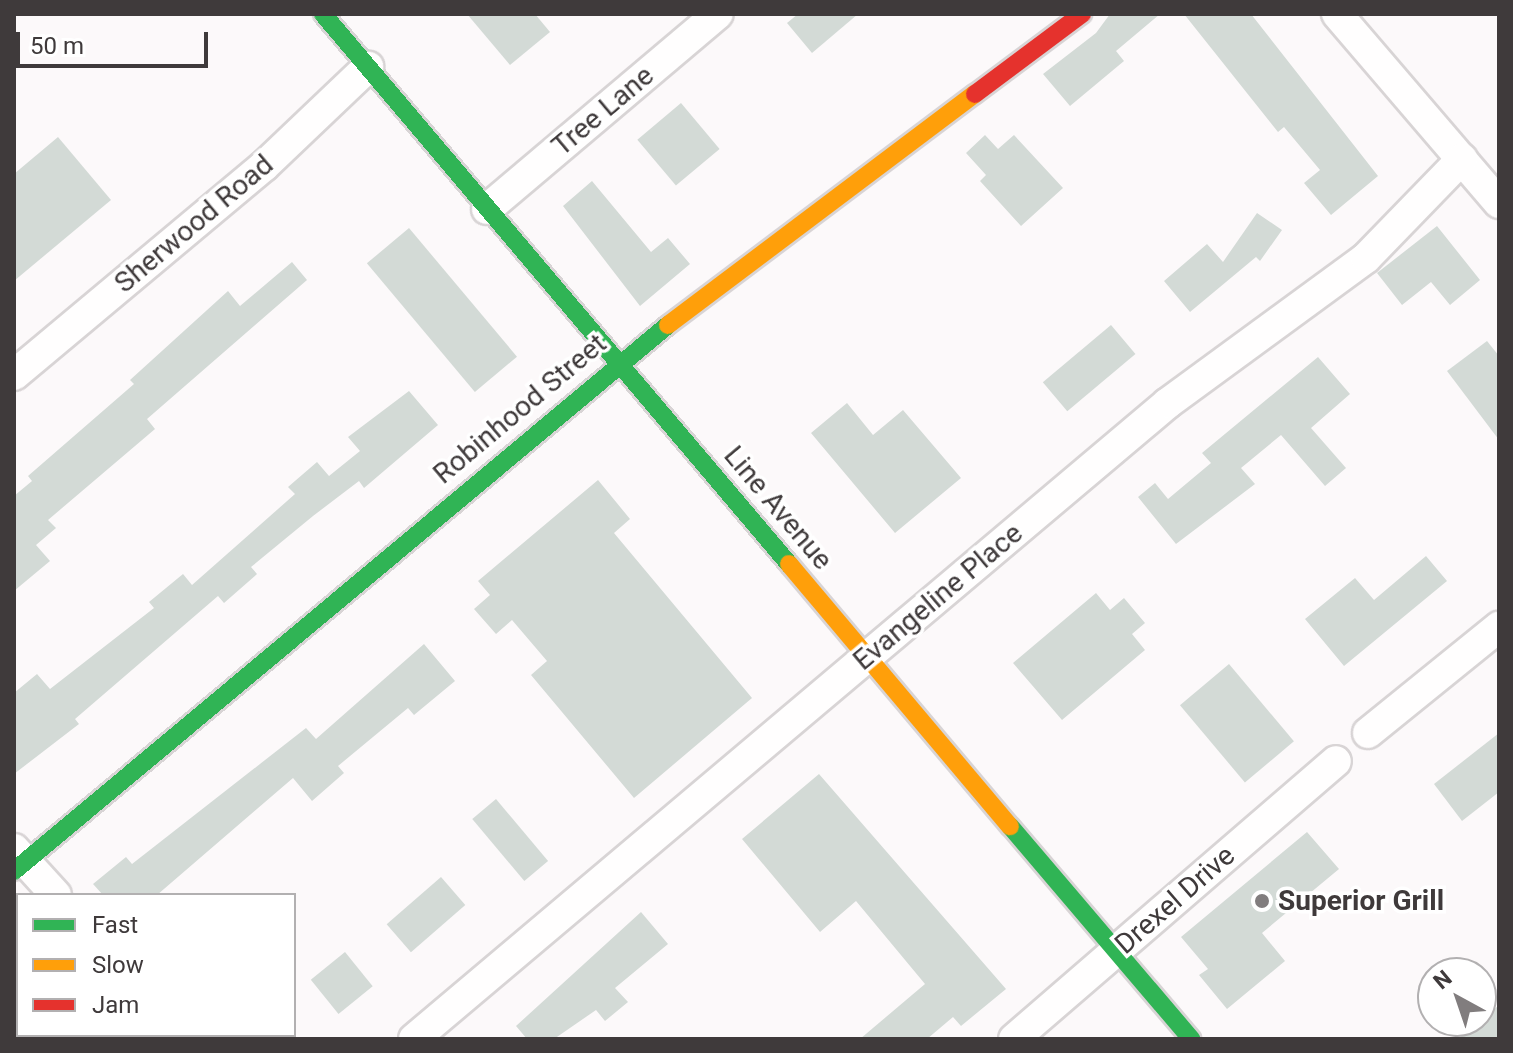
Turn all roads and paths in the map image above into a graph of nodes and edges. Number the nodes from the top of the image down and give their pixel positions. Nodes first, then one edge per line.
1 (323, 14) edge
2 (718, 14) edge
3 (1082, 14) edge
4 (1337, 14) edge
5 (368, 67) junction
6 (1462, 159) junction
7 (1499, 203) edge
8 (487, 209) junction
9 (618, 363) junction
10 (14, 375) edge
11 (1499, 627) edge
12 (867, 657) junction
13 (1368, 733) dead end
14 (1336, 761) dead end
15 (18, 860) edge
16 (54, 893) edge
17 (1117, 951) junction
18 (414, 1039) edge
19 (1014, 1039) edge
20 (1191, 1039) edge

1 - 5 main road, Line Avenue
2 - 8 street, Tree Lane
3 - 9 main road, Robinhood Street
4 - 6 street
5 - 8 main road, Line Avenue
5 - 10 street, Sherwood Road
6 - 7 street
6 - 12 street, Evangeline Place
8 - 9 main road, Line Avenue
9 - 12 main road, Line Avenue
9 - 15 main road, Robinhood Street
11 - 13 street
12 - 17 main road, Line Avenue
12 - 18 street, Evangeline Place
14 - 17 street, Drexel Drive
15 - 16 street
17 - 19 street, Drexel Drive
17 - 20 main road, Line Avenue

